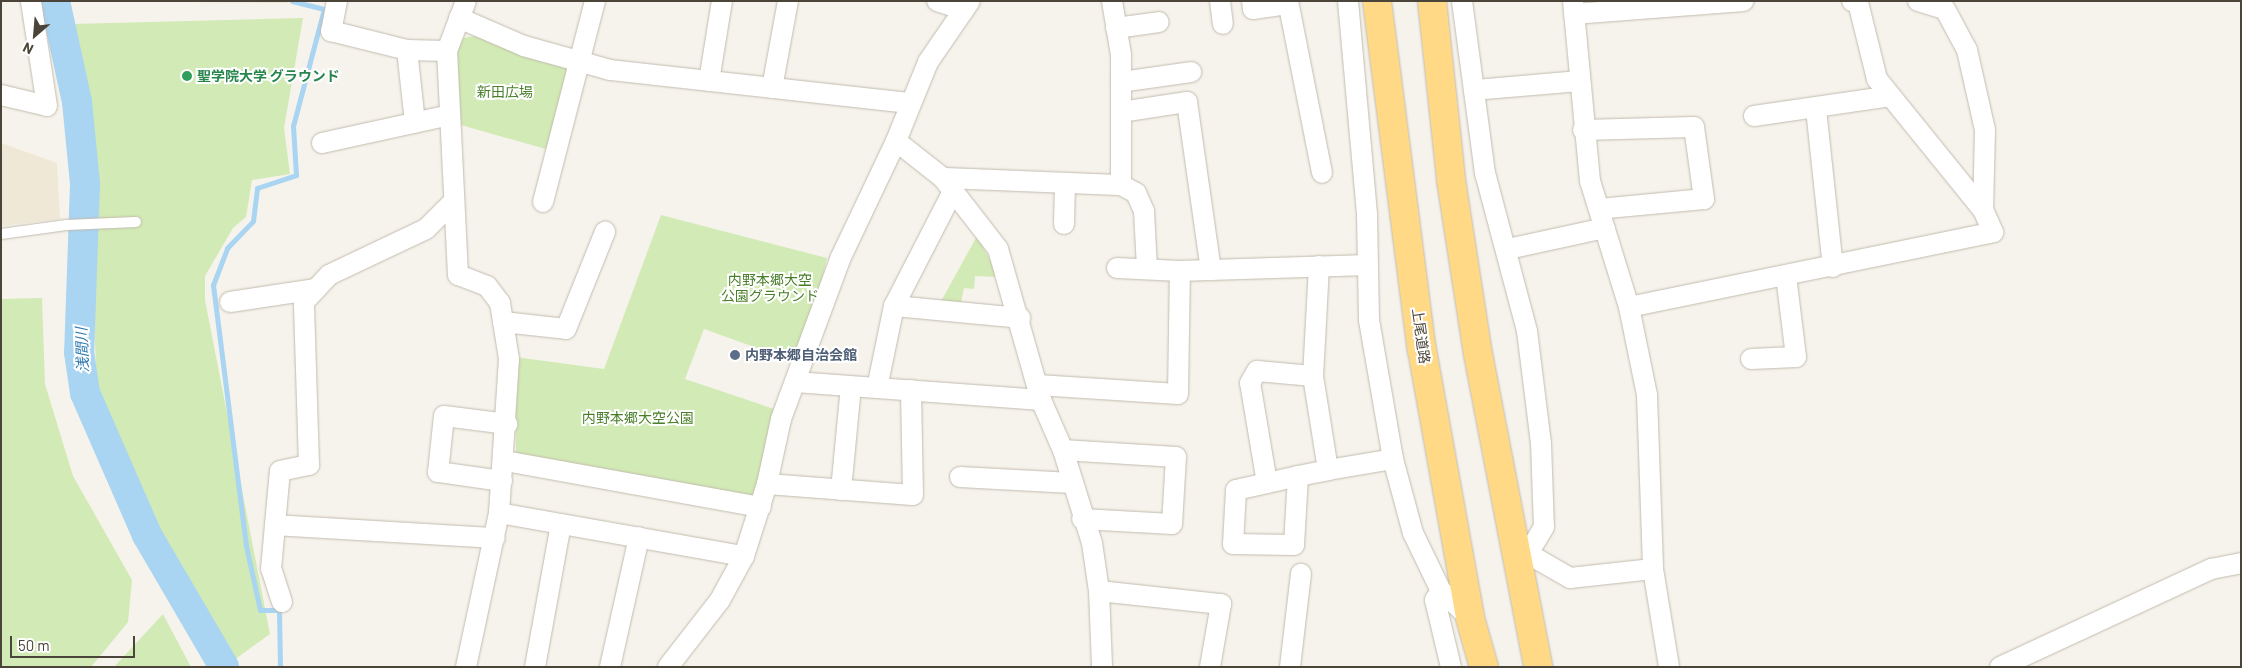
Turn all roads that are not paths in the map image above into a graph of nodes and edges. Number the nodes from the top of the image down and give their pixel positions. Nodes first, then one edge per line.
1 (31, 1) edge
2 (337, 1) edge
3 (595, 1) edge
4 (722, 1) edge
5 (788, 1) edge
6 (937, 1) edge
7 (1112, 1) edge
8 (1220, 1) edge
9 (1252, 1) edge
10 (1348, 1) edge
11 (1377, 1) edge
12 (1432, 1) edge
13 (1462, 1) edge
14 (1744, 1) edge
15 (1852, 1) edge
16 (1918, 1) edge
17 (1288, 3) edge
18 (967, 6) edge
19 (1573, 8) edge
20 (463, 10) edge
21 (1159, 22) dead end
22 (1223, 24) dead end
23 (1116, 28) junction
24 (407, 50) junction
25 (447, 51) junction
26 (579, 63) junction
27 (1191, 72) dead end
28 (709, 81) junction
29 (1579, 81) junction
30 (1121, 82) junction
31 (772, 88) junction
32 (1474, 90) junction
33 (1, 95) edge
34 (1891, 96) junction
35 (908, 103) junction
36 (1816, 109) junction
37 (1121, 112) junction
38 (450, 116) junction
39 (1754, 116) dead end
40 (415, 123) junction
41 (1583, 130) junction
42 (896, 141) junction
43 (322, 143) dead end
44 (1322, 173) dead end
45 (1065, 183) junction
46 (948, 185) junction
47 (1121, 185) junction
48 (454, 201) junction
49 (543, 202) dead end
50 (1599, 210) junction
51 (1983, 210) junction
52 (136, 222) dead end
53 (1064, 224) dead end
54 (1606, 228) junction
55 (605, 232) dead end
56 (1, 234) edge
57 (1508, 249) junction
58 (1367, 265) junction
59 (1319, 266) junction
60 (1833, 267) junction
61 (1117, 268) dead end
62 (1147, 269) junction
63 (1211, 270) junction
64 (1180, 271) junction
65 (1786, 276) junction
66 (316, 289) junction
67 (230, 302) dead end
68 (894, 306) junction
69 (1629, 307) junction
70 (1020, 318) junction
71 (503, 322) junction
72 (1751, 359) dead end
73 (1313, 376) junction
74 (795, 382) junction
75 (851, 386) junction
76 (877, 388) junction
77 (910, 390) junction
78 (1040, 392) junction
79 (507, 424) junction
80 (1063, 450) junction
81 (1393, 459) junction
82 (505, 462) junction
83 (1328, 470) junction
84 (1298, 476) junction
85 (960, 477) dead end
86 (502, 481) junction
87 (1072, 483) junction
88 (1267, 483) junction
89 (767, 484) junction
90 (841, 490) junction
91 (761, 507) junction
92 (499, 513) junction
93 (1082, 518) junction
94 (561, 524) junction
95 (275, 526) junction
96 (494, 538) junction
97 (639, 538) junction
98 (744, 556) junction
99 (1525, 560) junction
100 (2241, 563) edge
101 (1652, 569) junction
102 (1301, 574) dead end
103 (1099, 591) junction
104 (1441, 591) junction
105 (282, 602) dead end
106 (1470, 618) junction
107 (466, 667) edge
108 (536, 667) edge
109 (610, 667) edge
110 (668, 667) edge
111 (1102, 667) edge
112 (1210, 667) edge
113 (1290, 667) edge
114 (1451, 667) edge
115 (1484, 667) edge
116 (1538, 667) edge
117 (1669, 667) edge
118 (2000, 667) edge

1 - 33 street
2 - 24 street
3 - 26 street
4 - 28 street
5 - 31 street
6 - 18 street
7 - 23 street
8 - 22 street
9 - 17 street
10 - 58 street
11 - 106 highway, 上尾道路
12 - 99 highway
13 - 32 street
14 - 19 street
15 - 34 street
16 - 51 street
17 - 44 street
18 - 35 street
19 - 29 street
20 - 25 street
20 - 26 street
21 - 23 street
23 - 30 street
24 - 25 street
24 - 40 street
25 - 38 street
26 - 28 street
26 - 49 street
27 - 30 street
28 - 31 street
29 - 32 street
29 - 41 street
30 - 37 street
31 - 35 street
32 - 57 street
34 - 36 street
34 - 51 street
35 - 42 street
36 - 39 street
36 - 60 street
37 - 47 street
37 - 63 street
38 - 40 street
38 - 48 street
40 - 43 street
41 - 50 street
41 - 50 street
42 - 46 street
42 - 74 street
45 - 46 street
45 - 47 street
45 - 53 street
46 - 68 street
46 - 70 street
47 - 62 street
48 - 66 street
48 - 71 street
50 - 54 street
51 - 60 street
52 - 56 lane
54 - 57 street
54 - 69 street
55 - 71 street
57 - 99 street
58 - 59 street
58 - 81 street
59 - 63 street
59 - 73 street
60 - 65 street
61 - 62 street
62 - 64 street
63 - 64 street
64 - 78 street
65 - 69 street
65 - 72 street
66 - 67 street
66 - 95 street
68 - 70 street
68 - 76 street
69 - 101 street
70 - 78 street
71 - 79 street
73 - 83 street
73 - 88 street
74 - 75 street
74 - 89 street
75 - 76 street
75 - 90 street
76 - 77 street
77 - 78 street
77 - 90 street
78 - 80 street
79 - 82 street
79 - 86 street
80 - 87 street
80 - 93 street
81 - 83 street
81 - 104 street
82 - 86 street
82 - 91 street
83 - 84 street
84 - 88 street
84 - 88 street
85 - 87 street
86 - 92 street
87 - 93 street
89 - 90 street
89 - 91 street
91 - 98 street
92 - 94 street
92 - 96 street
93 - 103 street
94 - 97 street
94 - 108 street
95 - 96 street
95 - 105 street
96 - 107 street
97 - 98 street
97 - 109 street
98 - 110 street
99 - 101 street
99 - 116 highway
100 - 118 street
101 - 117 street
102 - 113 street
103 - 111 street
103 - 112 street
104 - 106 street
104 - 114 street
106 - 115 highway, 上尾道路

